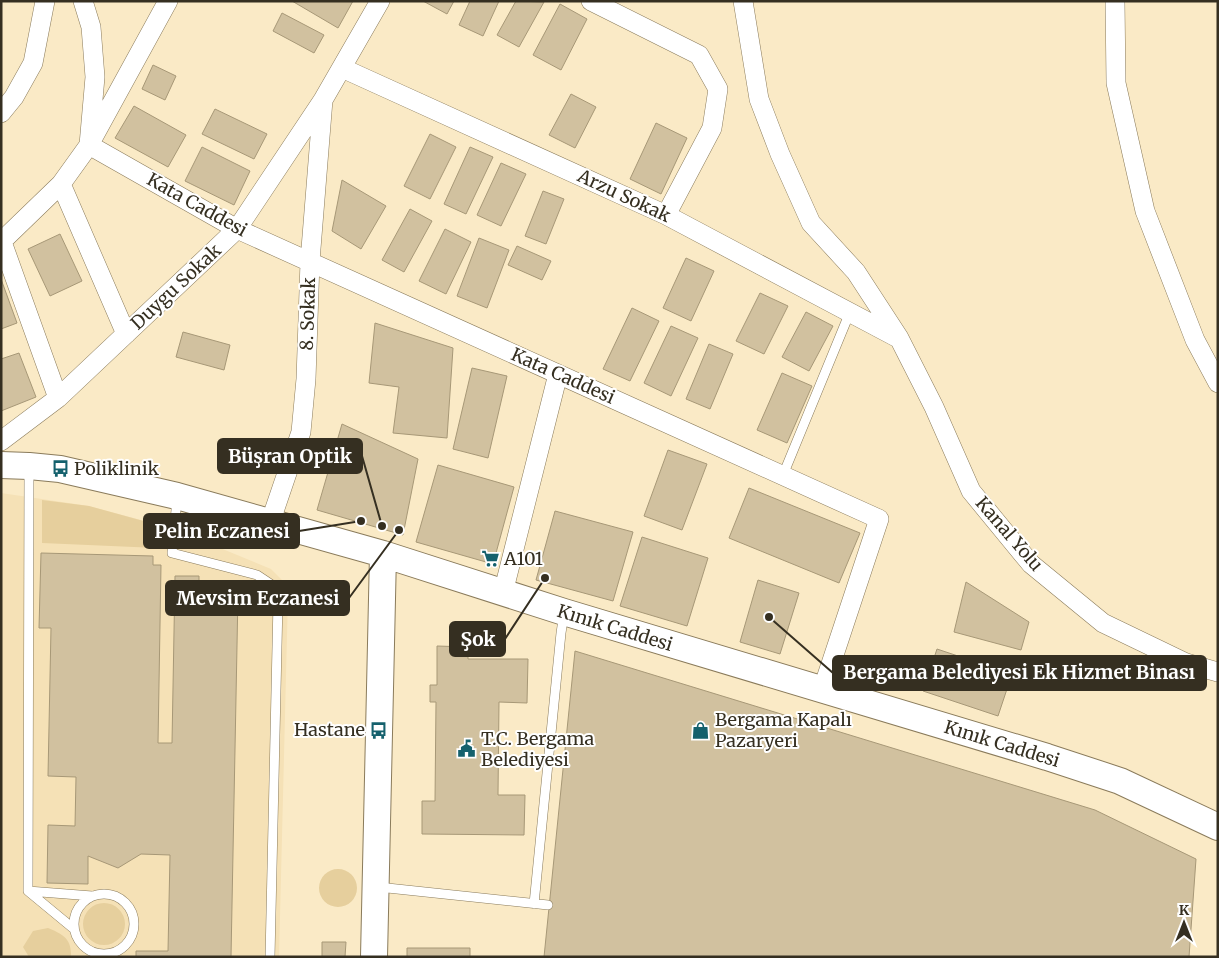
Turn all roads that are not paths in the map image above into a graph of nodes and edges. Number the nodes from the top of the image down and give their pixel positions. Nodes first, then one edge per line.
1 (45, 1) edge
2 (84, 1) edge
3 (168, 1) edge
4 (380, 1) edge
5 (590, 1) edge
6 (743, 1) edge
7 (1115, 1) edge
8 (342, 68) junction
9 (323, 100) junction
10 (1, 113) edge
11 (90, 145) junction
12 (61, 184) junction
13 (666, 215) junction
14 (237, 229) junction
15 (2, 242) edge
16 (310, 261) junction
17 (850, 312) junction
18 (126, 334) junction
19 (899, 338) junction
20 (558, 374) junction
21 (1218, 384) edge
22 (58, 398) junction
23 (1, 441) edge
24 (1, 466) edge
25 (29, 466) junction
26 (783, 476) junction
27 (177, 496) junction
28 (270, 523) junction
29 (382, 554) junction
30 (503, 594) junction
31 (564, 612) junction
32 (1218, 672) edge
33 (822, 691) junction
34 (1218, 827) edge
35 (375, 887) junction
36 (28, 891) junction
37 (92, 896) junction
38 (534, 904) junction
39 (548, 905) dead end
40 (74, 929) junction
41 (92, 955) edge
42 (113, 955) edge
43 (270, 957) edge
44 (374, 957) edge

1 - 10 street
2 - 11 street
3 - 11 street
4 - 8 street, Duygu Sokak
5 - 13 street
6 - 19 street, Kanal Yolu
7 - 21 street
8 - 9 street, Duygu Sokak
8 - 13 street, Arzu Sokak
9 - 14 street, Duygu Sokak
9 - 16 street, 8. Sokak
11 - 12 street
11 - 14 street, Kata Caddesi
12 - 15 street
12 - 18 street
13 - 17 street, Arzu Sokak
14 - 16 street, Kata Caddesi
14 - 18 street, Duygu Sokak
15 - 22 street
16 - 20 street, Kata Caddesi
16 - 28 street, 8. Sokak
17 - 19 street, Arzu Sokak
17 - 26 lane
18 - 22 street, Duygu Sokak
19 - 32 street, Kanal Yolu
20 - 26 street, Kata Caddesi
20 - 30 street
22 - 23 street, Duygu Sokak
24 - 25 main road, Kınık Caddesi
25 - 27 main road, Kınık Caddesi
25 - 36 lane
26 - 33 street, Kata Caddesi
27 - 28 main road, Kınık Caddesi
27 - 43 lane
28 - 29 main road, Kınık Caddesi
29 - 30 main road, Kınık Caddesi
29 - 35 main road
30 - 31 main road, Kınık Caddesi
31 - 33 main road, Kınık Caddesi
31 - 38 lane
33 - 34 main road, Kınık Caddesi
35 - 38 lane
35 - 44 main road
36 - 37 lane
36 - 40 lane
37 - 40 lane
37 - 42 lane
38 - 39 lane
40 - 41 lane
41 - 42 lane

